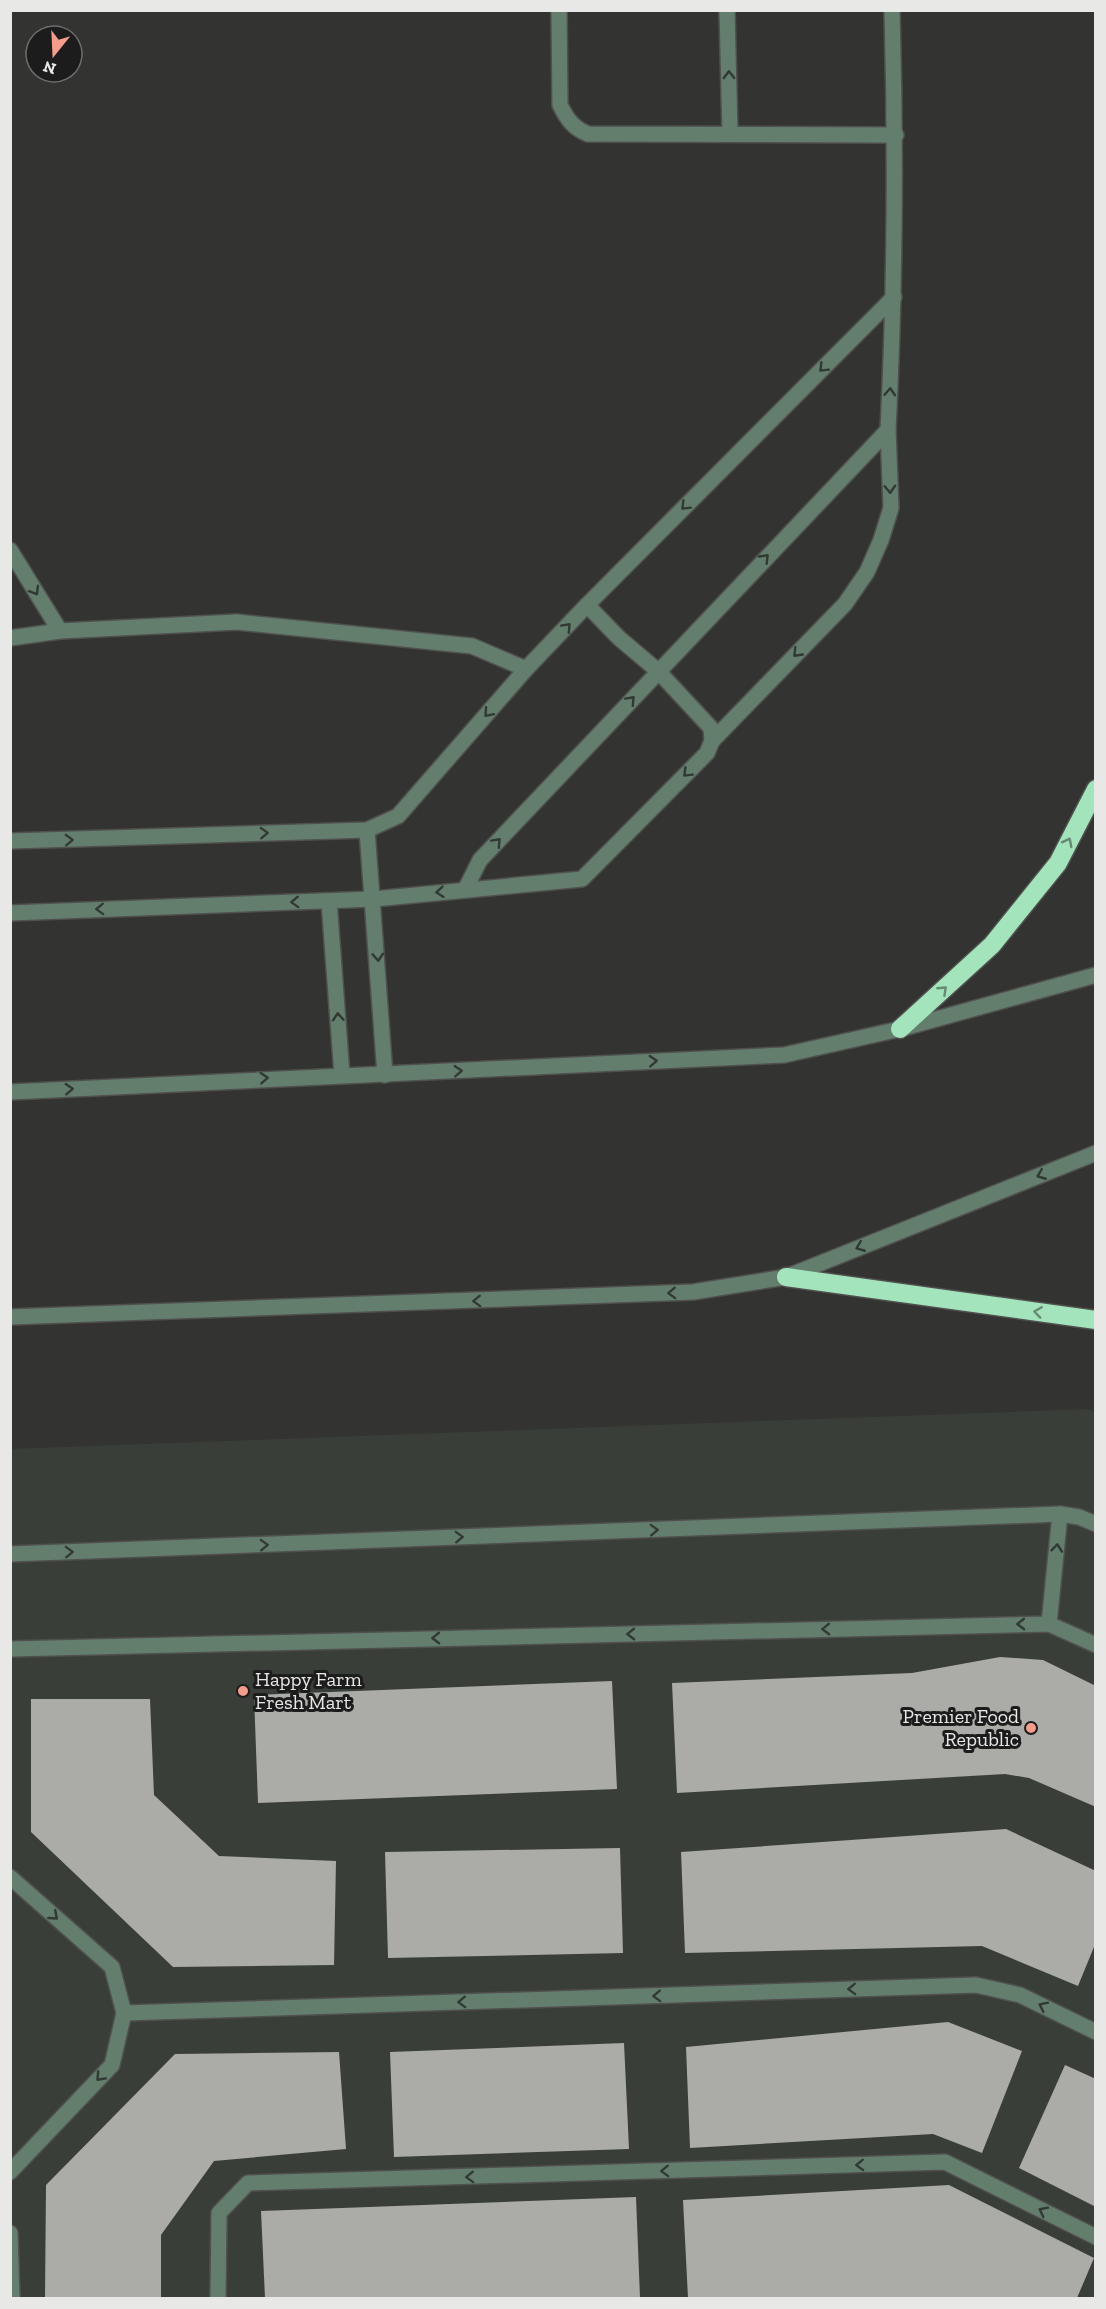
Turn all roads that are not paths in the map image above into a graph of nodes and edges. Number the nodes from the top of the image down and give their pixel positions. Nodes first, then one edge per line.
1 (559, 10) edge
2 (727, 10) edge
3 (892, 10) edge
4 (730, 134) junction
5 (896, 135) junction
6 (894, 297) junction
7 (888, 430) junction
8 (10, 550) edge
9 (587, 605) junction
10 (60, 631) junction
11 (10, 638) edge
12 (526, 669) junction
13 (658, 671) junction
14 (712, 741) junction
15 (1095, 789) edge
16 (367, 830) junction
17 (10, 842) edge
18 (465, 890) junction
19 (374, 899) junction
20 (329, 901) junction
21 (10, 913) edge
22 (1095, 975) edge
23 (900, 1029) junction
24 (342, 1075) junction
25 (385, 1075) junction
26 (10, 1092) edge
27 (1095, 1153) edge
28 (786, 1277) junction
29 (10, 1317) edge
30 (1095, 1320) edge
31 (1060, 1514) junction
32 (1095, 1524) edge
33 (10, 1554) edge
34 (1049, 1624) junction
35 (1095, 1645) edge
36 (10, 1649) edge
37 (10, 1877) edge
38 (124, 2013) junction
39 (1095, 2032) edge
40 (10, 2172) edge
41 (10, 2234) edge
42 (1095, 2237) edge
43 (12, 2298) edge
44 (218, 2298) edge

1 - 4 street
4 -> 2 street
3 - 5 street
4 - 5 street
5 - 6 street
7 -> 6 street
6 -> 9 street
13 -> 7 street
7 -> 14 street
8 -> 10 street
12 -> 9 street
9 - 13 street
10 - 11 street
10 - 12 street
12 -> 16 street
13 - 14 street
18 -> 13 street
14 -> 18 street
23 -> 15 highway
17 -> 16 street
16 - 19 street
18 -> 19 street
19 - 20 street
19 -> 25 street
20 -> 21 street
24 -> 20 street
22 - 23 street
25 -> 23 street
24 - 25 street
26 -> 24 street
27 -> 28 street
28 -> 29 street
30 -> 28 highway
31 - 32 street
33 -> 31 street
34 -> 31 street
34 - 35 street
34 -> 36 street
37 -> 38 street
39 -> 38 street
38 -> 40 street
41 - 43 street
42 -> 44 street

